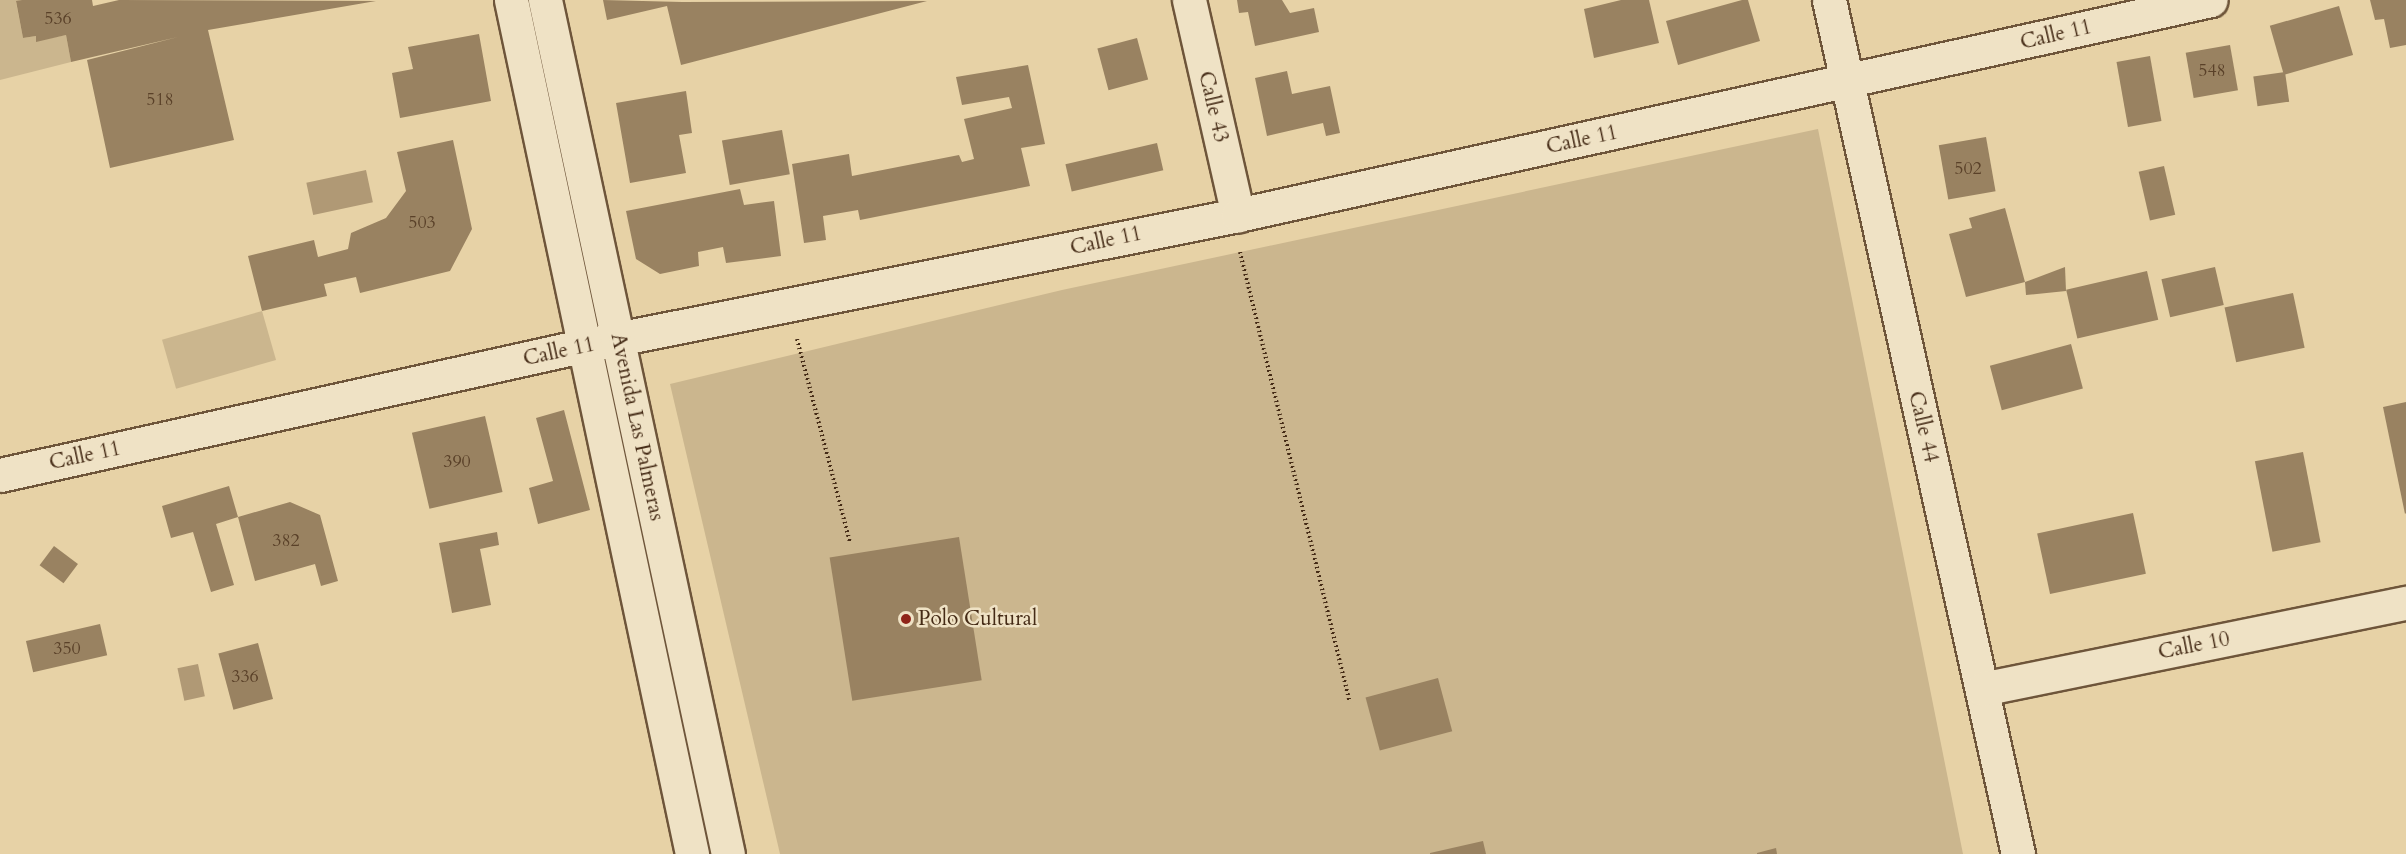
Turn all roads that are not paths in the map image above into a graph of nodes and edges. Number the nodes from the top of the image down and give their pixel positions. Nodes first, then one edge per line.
1 (511, 0) edge
2 (545, 0) edge
3 (1189, 0) edge
4 (1829, 0) edge
5 (2211, 0) edge
6 (1846, 83) junction
7 (1238, 215) junction
8 (618, 339) junction
9 (582, 346) junction
10 (0, 475) edge
11 (2406, 603) edge
12 (1982, 689) junction
13 (692, 854) edge
14 (728, 854) edge
15 (2018, 854) edge

1 - 9 street, Avenida Las Palmeras
2 - 8 street, Avenida Las Palmeras
3 - 7 street, Calle 43
4 - 6 street, Calle 44
5 - 6 street, Calle 11
6 - 7 street, Calle 11
6 - 12 street, Calle 44
7 - 8 street, Calle 11
8 - 9 street, Calle 11
8 - 14 street, Avenida Las Palmeras
9 - 10 street, Calle 11
9 - 13 street, Avenida Las Palmeras
11 - 12 street, Calle 10
12 - 15 street, Calle 44

